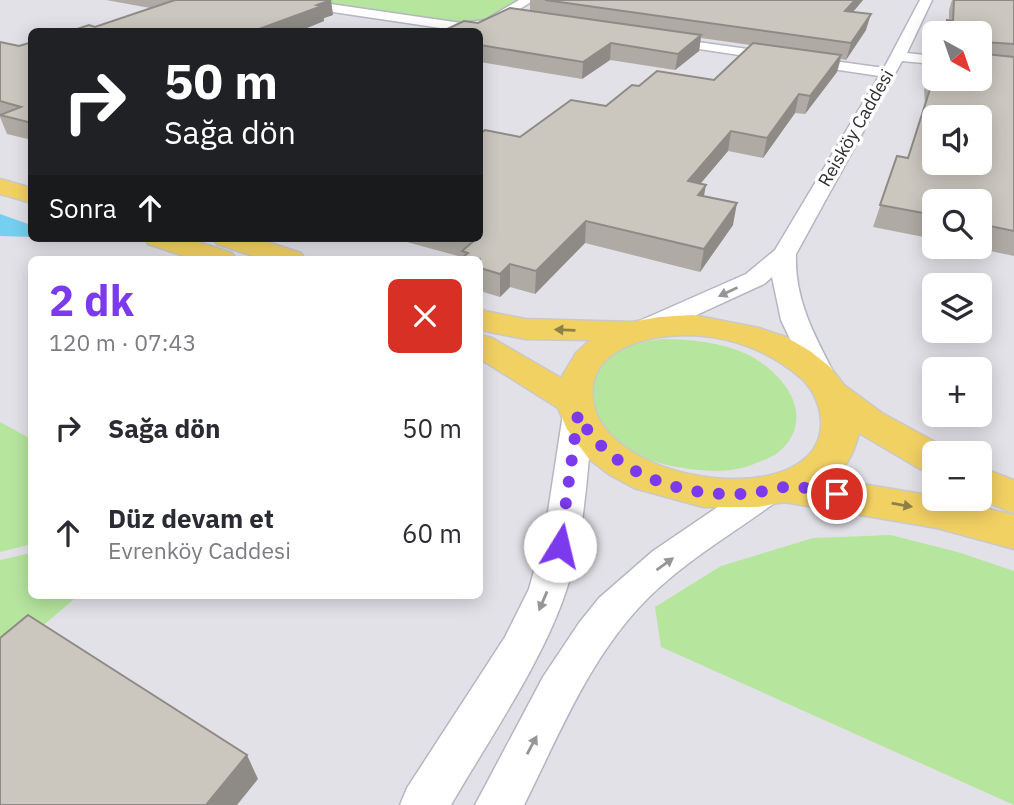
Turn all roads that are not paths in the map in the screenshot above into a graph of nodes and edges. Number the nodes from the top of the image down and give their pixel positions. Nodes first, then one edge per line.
1 (279, 0) edge
2 (528, 0) edge
3 (926, 0) edge
4 (503, 15) junction
5 (531, 19) edge
6 (640, 36) edge
7 (898, 56) junction
8 (922, 59) edge
9 (887, 73) junction
10 (0, 166) edge
11 (28, 175) edge
12 (0, 186) edge
13 (28, 195) edge
14 (170, 242) edge
15 (239, 242) edge
16 (784, 254) junction
17 (213, 256) edge
18 (282, 256) edge
19 (483, 321) edge
20 (640, 330) junction
21 (483, 347) edge
22 (828, 387) junction
23 (576, 408) junction
24 (922, 452) edge
25 (992, 488) edge
26 (775, 489) junction
27 (1014, 498) edge
28 (1014, 532) edge
29 (424, 805) edge
30 (499, 805) edge

1 - 4 street
2 - 4 street
3 - 7 street, Reisköy Caddesi
4 - 5 street
6 - 9 street
7 - 8 street
7 - 9 street, Reisköy Caddesi
9 - 16 street, Reisköy Caddesi
10 - 11 main road
12 - 13 main road
14 - 17 main road
15 - 18 main road
16 -> 20 street, Reisköy Caddesi
16 - 22 street
20 -> 19 main road
20 - 22 main road
20 - 23 main road
21 - 23 main road
22 - 24 main road
22 - 26 main road
23 - 26 main road
23 -> 29 street
25 - 27 main road
26 -> 28 main road
30 -> 26 street

